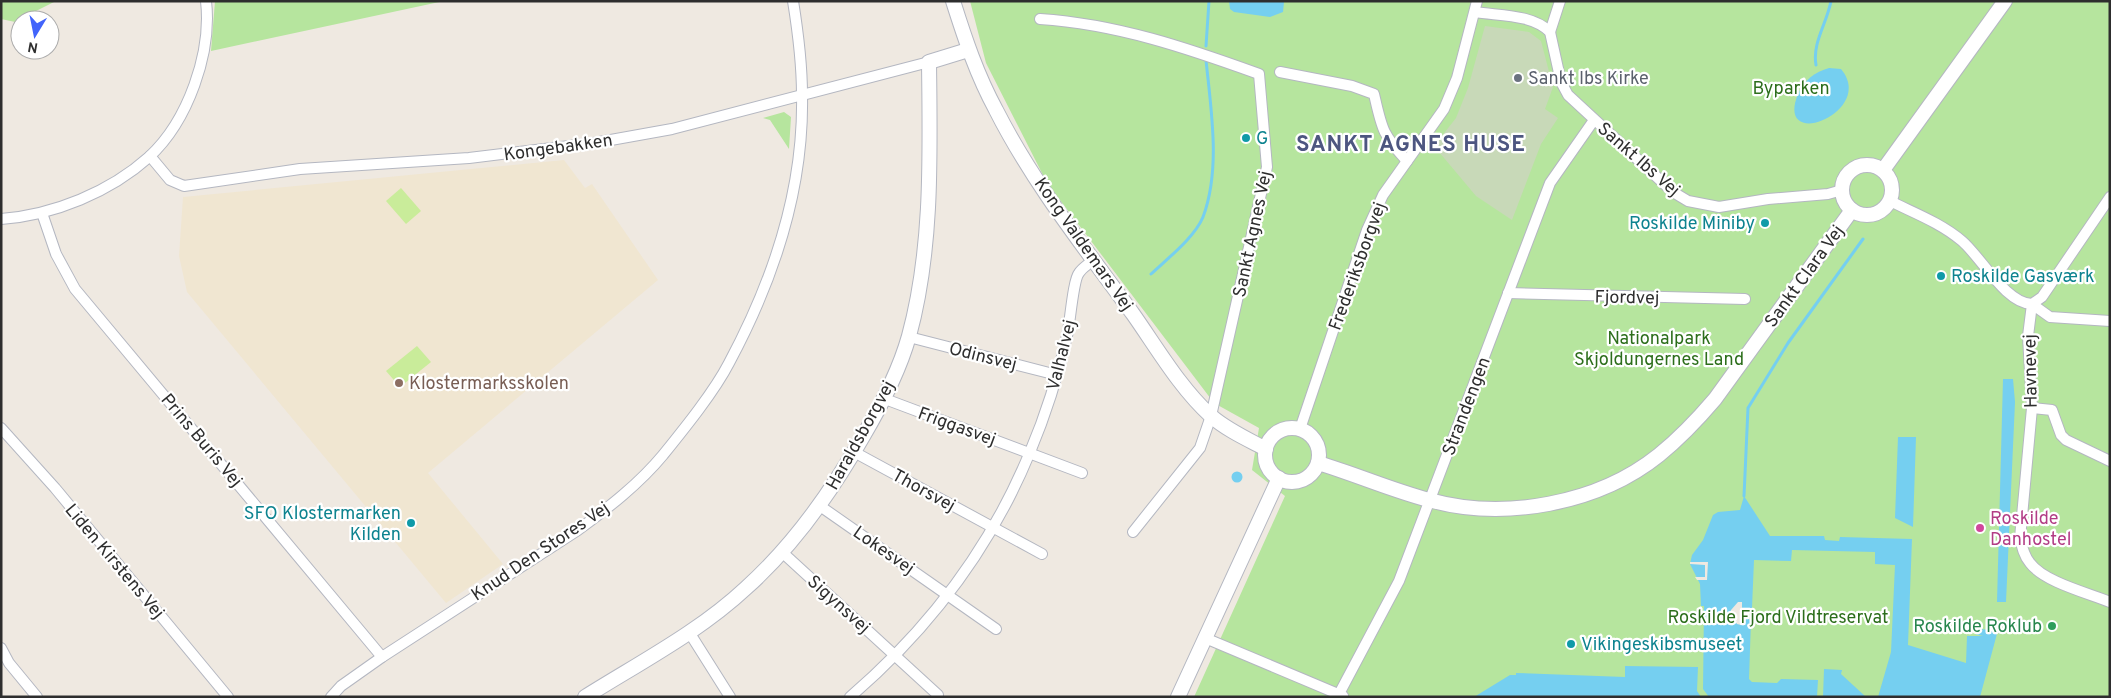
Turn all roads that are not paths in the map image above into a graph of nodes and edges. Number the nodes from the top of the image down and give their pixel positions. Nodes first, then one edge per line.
1 (206, 1) edge
2 (793, 1) edge
3 (953, 1) edge
4 (1477, 1) edge
5 (1560, 1) edge
6 (2005, 1) edge
7 (1475, 12) junction
8 (1040, 18) dead end
9 (1550, 32) junction
10 (968, 50) junction
11 (929, 62) junction
12 (1280, 72) dead end
13 (802, 96) junction
14 (1594, 120) junction
15 (150, 156) junction
16 (1407, 160) junction
17 (1883, 170) junction
18 (1842, 190) junction
19 (2110, 197) edge
20 (1890, 201) junction
21 (1852, 210) junction
22 (42, 213) junction
23 (1, 219) edge
24 (1094, 260) junction
25 (1508, 293) junction
26 (1745, 299) dead end
27 (2032, 304) junction
28 (2110, 321) edge
29 (909, 337) junction
30 (1057, 375) junction
31 (885, 399) junction
32 (2032, 408) junction
33 (1211, 416) junction
34 (1, 428) edge
35 (1300, 430) junction
36 (1266, 449) junction
37 (854, 452) junction
38 (1030, 453) junction
39 (2110, 461) edge
40 (1318, 463) junction
41 (1082, 473) dead end
42 (1279, 478) junction
43 (1430, 500) junction
44 (820, 506) junction
45 (993, 528) junction
46 (1133, 532) dead end
47 (783, 552) junction
48 (1042, 554) dead end
49 (948, 594) junction
50 (2110, 602) edge
51 (996, 629) dead end
52 (689, 632) junction
53 (1205, 638) junction
54 (1, 648) edge
55 (896, 655) junction
56 (382, 656) junction
57 (938, 695) dead end
58 (1342, 695) edge
59 (37, 697) edge
60 (228, 697) edge
61 (331, 697) edge
62 (585, 697) edge
63 (730, 697) edge
64 (850, 697) edge
65 (1178, 697) edge

1 - 15 street
2 - 13 street, Knud Den Stores Vej
3 - 10 main road, Kong Valdemars Vej
4 - 7 street, Frederiksborgvej
5 - 9 street, Sankt Ibs Vej
6 - 17 main road
7 - 9 street
7 - 16 street, Frederiksborgvej
8 - 33 street, Sankt Agnes Vej
9 - 14 street, Sankt Ibs Vej
10 - 11 main road, Kongebakken
10 - 24 main road, Kong Valdemars Vej
11 - 13 street, Kongebakken
11 - 29 main road, Haraldsborgvej
12 - 16 street
13 - 15 street, Kongebakken
13 - 56 street, Knud Den Stores Vej
14 - 18 street, Sankt Ibs Vej
14 - 25 street, Strandengen
15 - 22 street
16 - 35 street, Frederiksborgvej
17 - 18 main road
17 - 20 main road
18 - 21 main road
19 - 27 street
20 - 21 main road
20 - 27 street
21 - 43 main road, Sankt Clara Vej
22 - 23 street
22 - 56 street, Prins Buris Vej
24 - 30 street, Valhalvej
24 - 33 main road, Kong Valdemars Vej
25 - 26 street, Fjordvej
25 - 43 street, Strandengen
27 - 28 street
27 - 32 street, Havnevej
29 - 30 street, Odinsvej
29 - 31 main road, Haraldsborgvej
30 - 38 street, Valhalvej
31 - 37 main road, Haraldsborgvej
31 - 38 street, Friggasvej
32 - 39 street
32 - 50 street, Havnevej
33 - 36 main road, Kong Valdemars Vej
33 - 46 street, Sankt Agnes Vej
34 - 60 street, Liden Kirstens Vej
35 - 36 main road
35 - 40 main road
36 - 42 main road
37 - 44 main road, Haraldsborgvej
37 - 45 street, Thorsvej
38 - 41 street
38 - 45 street, Valhalvej
40 - 42 main road
40 - 43 main road, Sankt Clara Vej
42 - 53 main road
43 - 58 street, Strandengen
44 - 47 main road, Haraldsborgvej
44 - 49 street, Lokesvej
45 - 48 street
45 - 49 street, Valhalvej
47 - 52 main road, Haraldsborgvej
47 - 55 street, Sigynsvej
49 - 51 street
49 - 55 street, Valhalvej
52 - 62 main road, Haraldsborgvej
52 - 63 street
53 - 58 street, Strandengen
53 - 65 main road
54 - 59 street
55 - 57 street
55 - 64 street, Valhalvej
56 - 61 street, Knud Den Stores Vej

